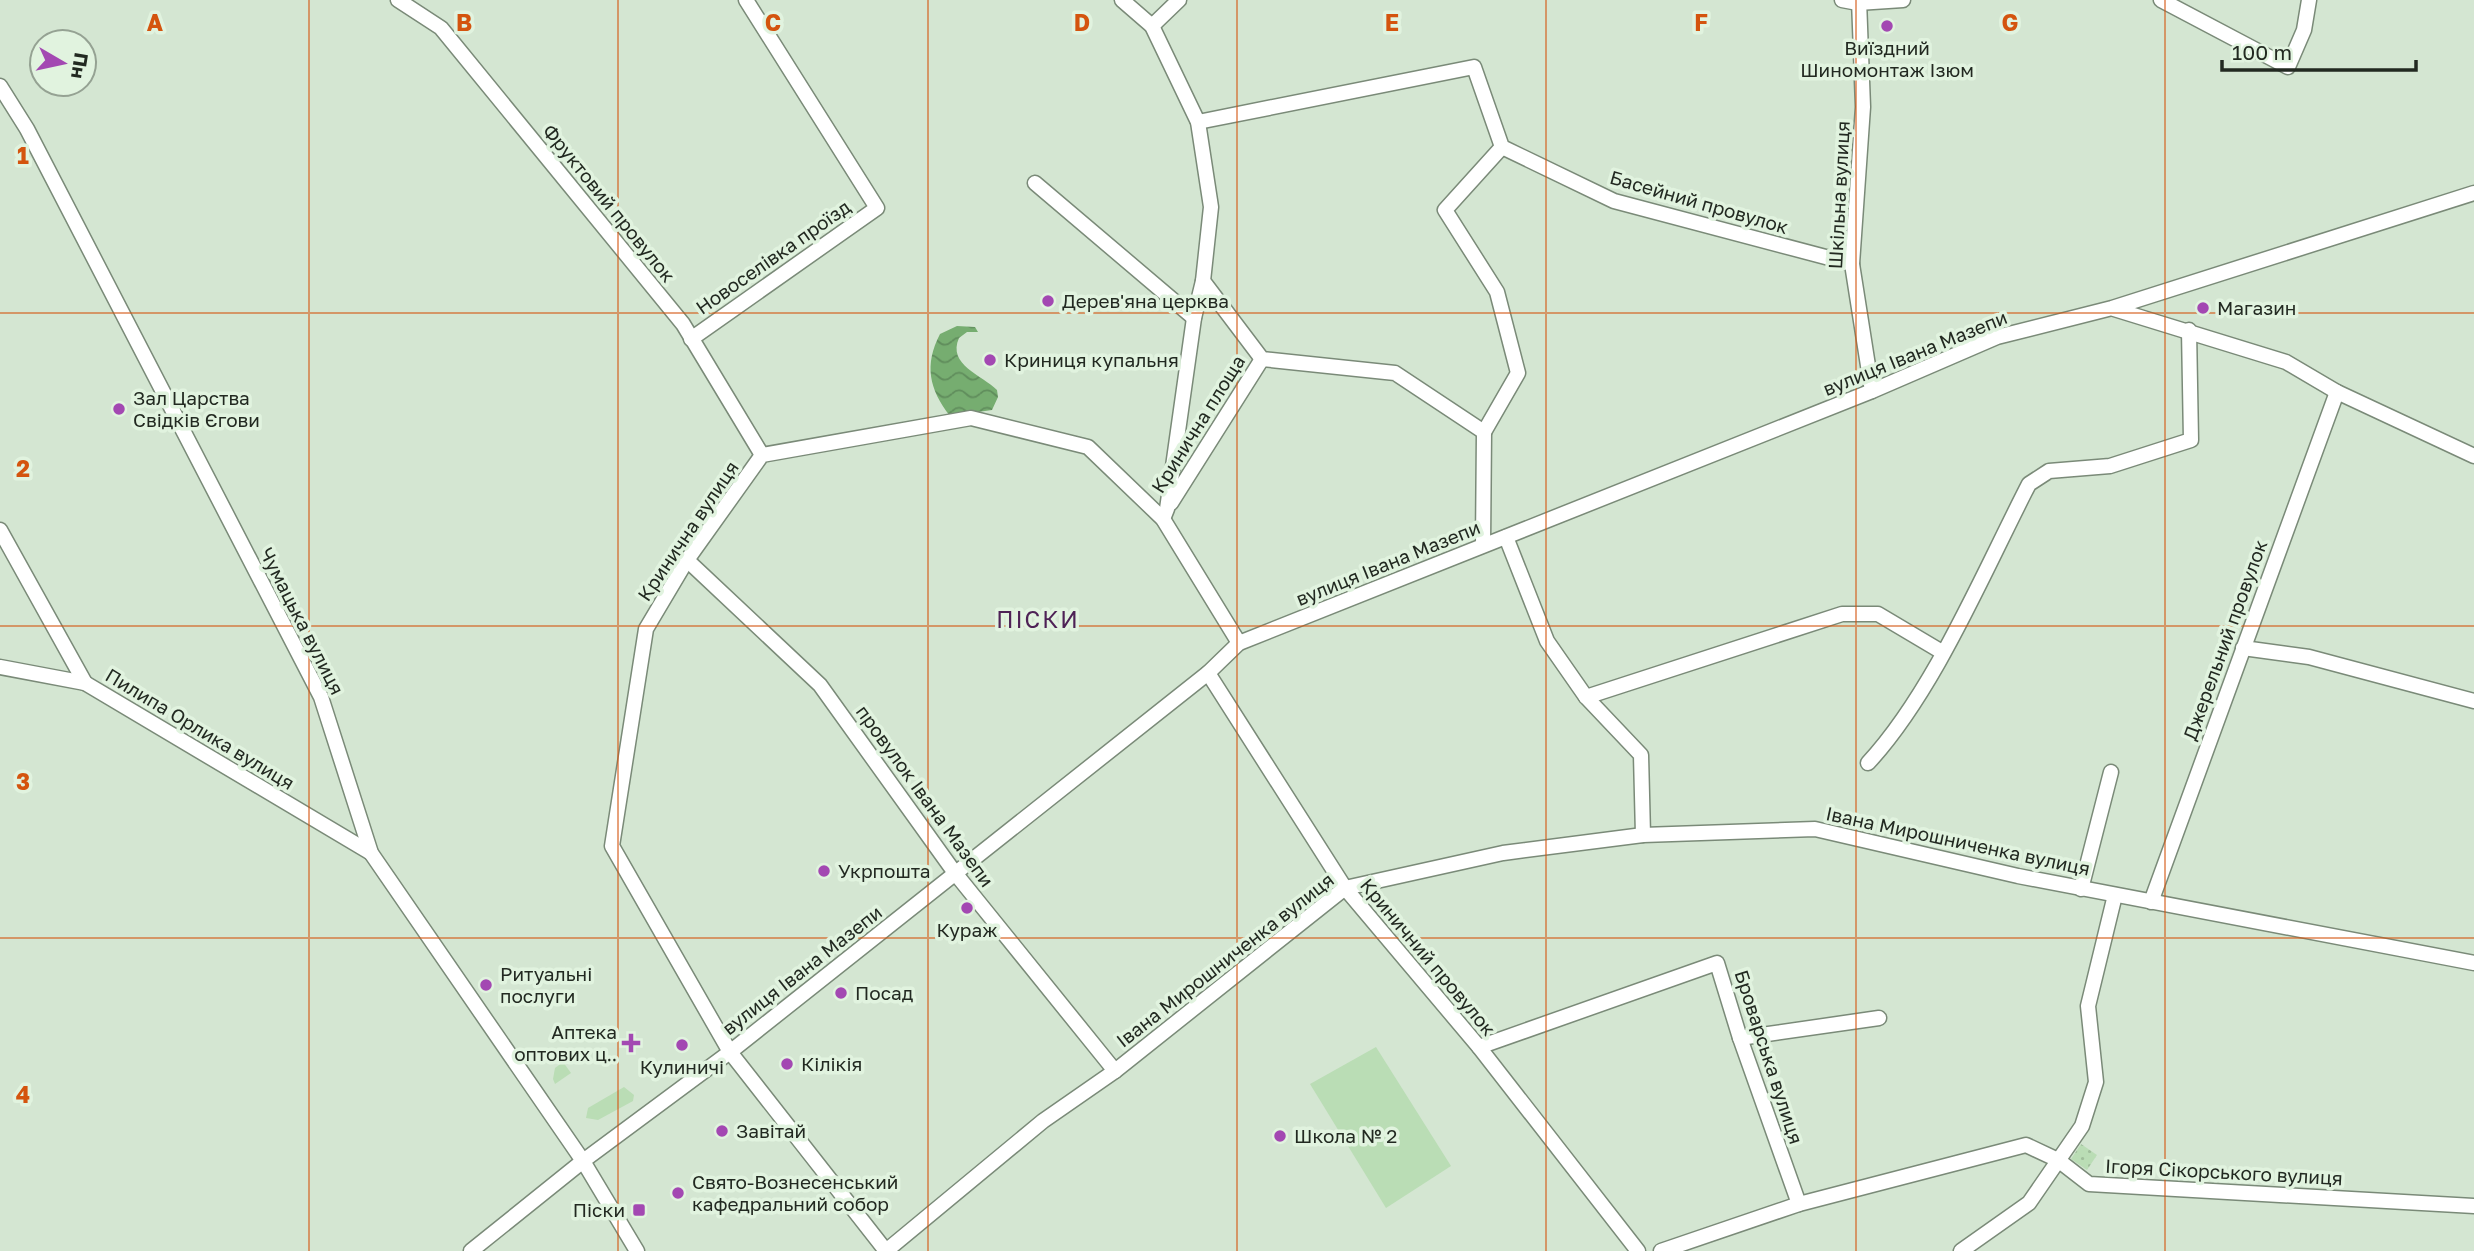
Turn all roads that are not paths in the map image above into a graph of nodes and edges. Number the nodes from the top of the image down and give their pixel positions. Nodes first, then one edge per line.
1 (398, 0) edge
2 (746, 0) edge
3 (1122, 0) edge
4 (1179, 0) edge
5 (1842, 0) edge
6 (1903, 0) edge
7 (2161, 0) edge
8 (2309, 0) edge
9 (1859, 2) edge
10 (1152, 26) junction
11 (0, 86) edge
12 (1198, 122) junction
13 (1503, 147) junction
14 (1035, 183) dead end
15 (2474, 193) edge
16 (1852, 264) junction
17 (1203, 281) junction
18 (2112, 308) junction
19 (1194, 318) junction
20 (2189, 330) junction
21 (691, 339) junction
22 (1262, 359) junction
23 (1872, 391) junction
24 (2337, 393) junction
25 (1484, 432) junction
26 (762, 455) junction
27 (2474, 456) edge
28 (1165, 514) junction
29 (0, 530) edge
30 (1506, 537) junction
31 (1483, 544) junction
32 (687, 560) junction
33 (1239, 643) junction
34 (2244, 648) junction
35 (1942, 652) junction
36 (0, 667) edge
37 (1208, 673) junction
38 (85, 683) junction
39 (1586, 697) junction
40 (2474, 701) edge
41 (1868, 763) dead end
42 (2111, 772) dead end
43 (1643, 835) junction
44 (371, 853) junction
45 (955, 873) junction
46 (1345, 888) junction
47 (2081, 889) junction
48 (2115, 895) junction
49 (2151, 902) junction
50 (2474, 963) edge
51 (1879, 1018) dead end
52 (1740, 1038) junction
53 (1479, 1047) junction
54 (730, 1052) junction
55 (1115, 1071) junction
56 (2058, 1160) junction
57 (583, 1161) junction
58 (1799, 1205) junction
59 (2474, 1206) edge
60 (471, 1251) edge
61 (637, 1251) edge
62 (886, 1251) edge
63 (1638, 1251) edge
64 (1661, 1251) edge
65 (1961, 1251) edge

1 - 21 street, Фруктовий провулок
2 - 21 street, Новоселівка проїзд
3 - 10 street
4 - 10 street
5 - 9 street
6 - 9 street
7 - 8 street
9 - 16 street, Шкільна вулиця
10 - 12 street, Кринична площа
11 - 44 street, Чумацька вулиця
12 - 13 street
12 - 17 street, Кринична площа
13 - 16 street, Басейний провулок
13 - 25 street
14 - 19 street
15 - 18 street, вулиця Івана Мазепи
16 - 23 street, Шкільна вулиця
17 - 19 street, Кринична площа
17 - 22 street
18 - 20 street
18 - 23 street, вулиця Івана Мазепи
19 - 28 street, Кринична площа
20 - 24 street
20 - 35 street
21 - 26 street, Фруктовий провулок
22 - 25 street
22 - 28 street, Кринична площа
23 - 30 street, вулиця Івана Мазепи
24 - 27 street
24 - 34 street, Джерельний провулок
25 - 31 street
26 - 28 street, Кринична вулиця
26 - 32 street, Кринична вулиця
28 - 33 street, Кринична вулиця
29 - 38 street
30 - 31 street, вулиця Івана Мазепи
30 - 39 street
31 - 33 street, вулиця Івана Мазепи
32 - 45 street, провулок Івана Мазепи
32 - 54 street, Кринична вулиця
33 - 37 street, вулиця Івана Мазепи
34 - 40 street
34 - 49 street, Джерельний провулок
35 - 39 street
35 - 41 street
36 - 38 street, Пилипа Орлика вулиця
37 - 45 street, вулиця Івана Мазепи
37 - 46 street, Криничний провулок
38 - 44 street, Пилипа Орлика вулиця
39 - 43 street
42 - 47 street
43 - 46 street, Івана Мирошниченка вулиця
43 - 47 street, Івана Мирошниченка вулиця
44 - 57 street, Чумацька вулиця
45 - 54 street, вулиця Івана Мазепи
45 - 55 street, провулок Івана Мазепи
46 - 53 street, Криничний провулок
46 - 55 street, Івана Мирошниченка вулиця
47 - 48 street, Івана Мирошниченка вулиця
48 - 49 street, Івана Мирошниченка вулиця
48 - 56 street
49 - 50 street, Івана Мирошниченка вулиця
51 - 52 street
52 - 53 street, Броварська вулиця
52 - 58 street, Броварська вулиця
53 - 63 street, Криничний провулок
54 - 57 street, вулиця Івана Мазепи
54 - 62 street, Кринична вулиця
55 - 62 street, Івана Мирошниченка вулиця
56 - 58 street, Ігоря Сікорського вулиця
56 - 59 street, Ігоря Сікорського вулиця
56 - 65 street
57 - 60 street, вулиця Івана Мазепи
57 - 61 street, Чумацька вулиця
58 - 64 street, Ігоря Сікорського вулиця

